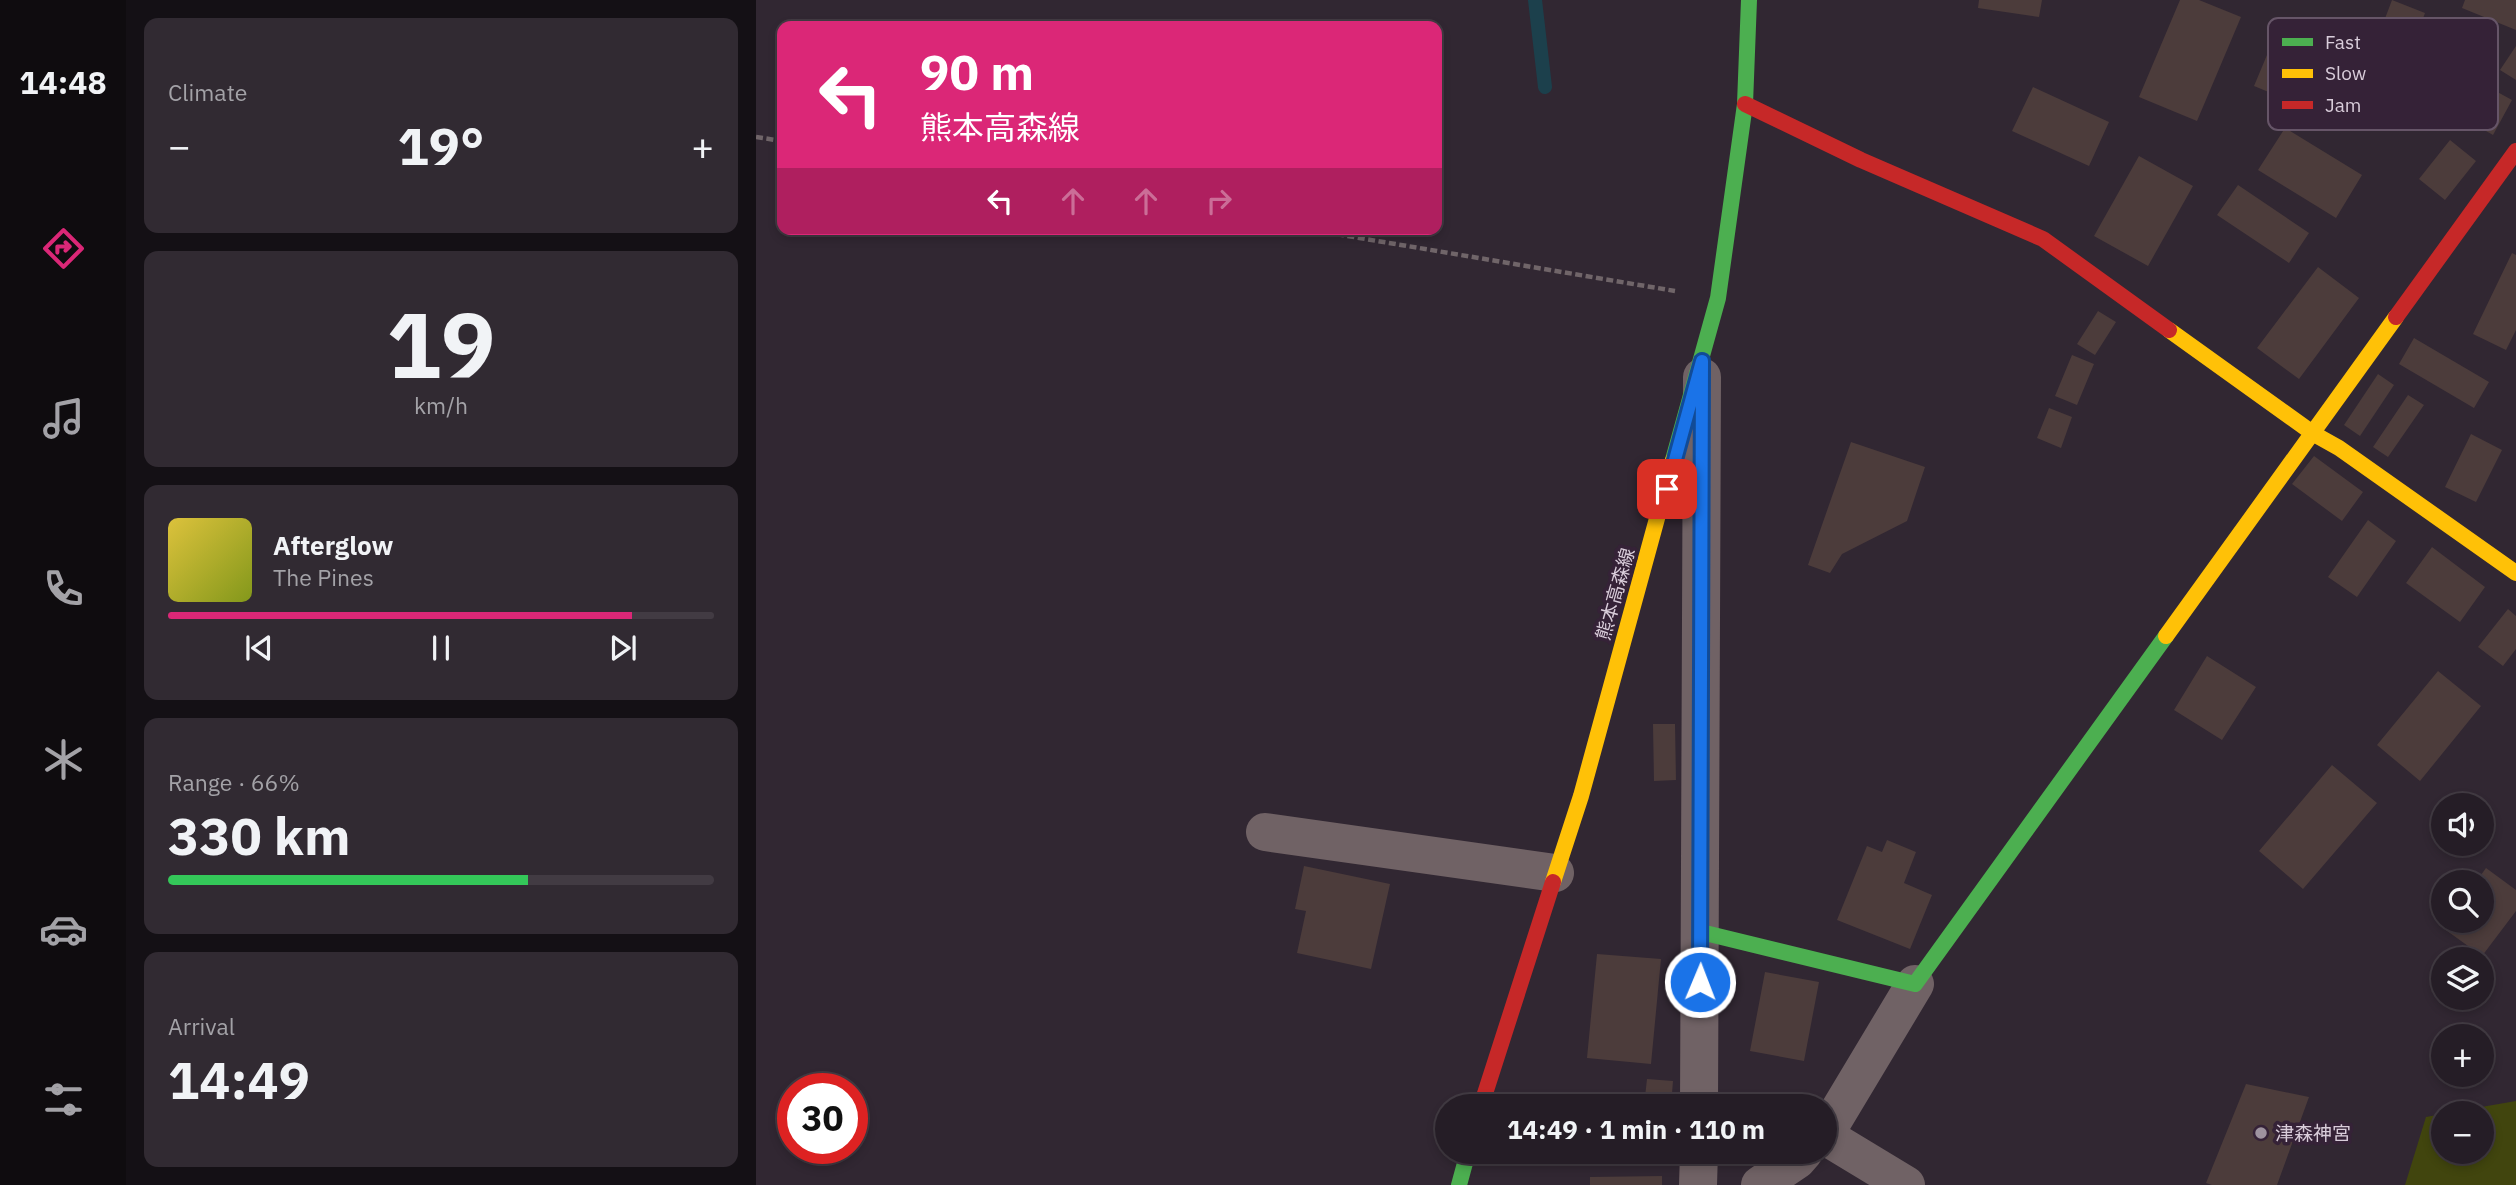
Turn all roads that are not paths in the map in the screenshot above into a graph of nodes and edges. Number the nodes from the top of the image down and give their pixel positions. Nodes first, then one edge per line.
1 (1749, 0) edge
2 (1745, 104) junction
3 (2516, 151) edge
4 (1702, 361) junction
5 (2314, 434) junction
6 (2516, 573) edge
7 (1265, 832) dead end
8 (1555, 873) junction
9 (1701, 932) junction
10 (1915, 984) junction
11 (1484, 1094) edge
12 (1699, 1094) edge
13 (1837, 1114) edge
14 (1837, 1143) edge
15 (1465, 1164) edge
16 (1699, 1164) edge
17 (1791, 1164) edge
18 (1459, 1185) edge
19 (1698, 1185) edge
20 (1760, 1185) edge
21 (1906, 1185) edge

1 - 2 street, 熊本高森線
2 - 4 street, 熊本高森線
2 - 5 street
3 - 5 street
4 - 8 street, 熊本高森線
4 - 9 street
5 - 6 street
5 - 10 street
7 - 8 street
8 - 11 street, 熊本高森線
9 - 10 street
9 - 12 street
10 - 13 street
14 - 21 street
15 - 18 street
16 - 19 street
17 - 20 street

